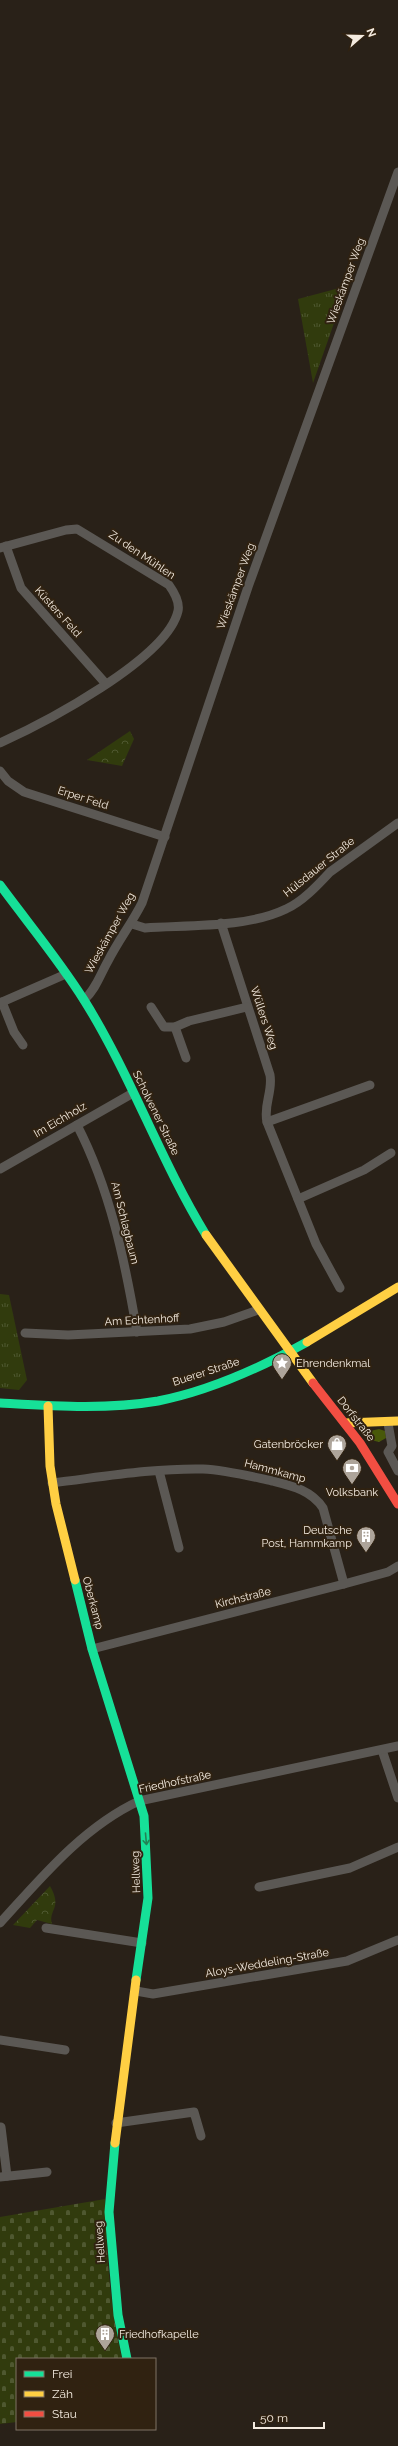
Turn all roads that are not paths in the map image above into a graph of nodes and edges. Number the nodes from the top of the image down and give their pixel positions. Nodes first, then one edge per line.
1 (398, 172) edge
2 (3, 547) edge
3 (106, 684) junction
4 (0, 743) edge
5 (0, 770) edge
6 (398, 823) edge
7 (165, 837) junction
8 (0, 885) edge
9 (221, 923) junction
10 (132, 924) junction
11 (66, 974) junction
12 (84, 1000) junction
13 (1, 1003) edge
14 (151, 1007) dead end
15 (247, 1007) junction
16 (175, 1027) junction
17 (22, 1045) dead end
18 (186, 1058) dead end
19 (370, 1085) dead end
20 (133, 1093) junction
21 (267, 1122) junction
22 (77, 1125) junction
23 (391, 1153) dead end
24 (0, 1168) edge
25 (298, 1199) junction
26 (398, 1287) edge
27 (340, 1288) dead end
28 (258, 1310) junction
29 (137, 1332) junction
30 (25, 1333) dead end
31 (289, 1353) junction
32 (0, 1402) edge
33 (48, 1406) junction
34 (398, 1421) edge
35 (345, 1423) junction
36 (388, 1423) junction
37 (159, 1471) junction
38 (398, 1471) edge
39 (52, 1483) junction
40 (398, 1504) edge
41 (178, 1548) dead end
42 (398, 1566) edge
43 (344, 1584) junction
44 (92, 1649) junction
45 (398, 1746) edge
46 (382, 1750) junction
47 (398, 1798) edge
48 (139, 1801) junction
49 (398, 1847) edge
50 (259, 1887) dead end
51 (0, 1923) edge
52 (46, 1928) dead end
53 (398, 1940) edge
54 (142, 1943) junction
55 (136, 1992) junction
56 (0, 2040) edge
57 (65, 2050) dead end
58 (116, 2123) junction
59 (1, 2127) dead end
60 (201, 2136) dead end
61 (47, 2172) dead end
62 (4, 2177) edge
63 (127, 2358) edge

1 - 7 street, Wieskämper Weg
2 - 3 street, Küsters Feld
2 - 3 street, Zu den Mühlen
3 - 4 street, Zu den Mühlen
5 - 7 street, Erper Feld
6 - 9 street, Hülsdauer Straße
7 - 10 street, Wieskämper Weg
8 - 11 main road, Scholvener Straße
9 - 10 street, Hülsdauer Straße
9 - 15 street, Wüllers Weg
10 - 12 street, Wieskämper Weg
11 - 12 main road, Scholvener Straße
11 - 13 street
12 - 20 main road, Scholvener Straße
13 - 17 street
14 - 16 street
15 - 16 street
15 - 21 street, Wüllers Weg
16 - 18 street
19 - 21 street
20 - 22 street, Im Eichholz
20 - 28 main road, Scholvener Straße
21 - 25 street, Wüllers Weg
22 - 24 street, Im Eichholz
22 - 29 street, Am Schlagbaum
23 - 25 street
25 - 27 street, Wüllers Weg
26 - 31 main road, Buerer Straße
28 - 29 street, Am Echtenhoff
28 - 31 main road, Scholvener Straße
29 - 30 street, Am Echtenhoff
31 - 33 main road, Buerer Straße
31 - 35 main road, Dorfstraße
32 - 33 main road, Buerer Straße
33 - 39 main road, Oberkamp
34 - 36 main road
35 - 36 main road
35 - 40 main road, Dorfstraße
36 - 38 street
37 - 39 street, Hammkamp
37 - 41 street
37 - 43 street, Hammkamp
39 - 44 main road, Oberkamp
42 - 43 street, Kirchstraße
43 - 44 street, Kirchstraße
44 - 48 main road, Oberkamp
45 - 46 street, Friedhofstraße
46 - 47 street
46 - 48 street, Friedhofstraße
48 - 51 street, Friedhofstraße
48 -> 54 main road, Hellweg
49 - 50 street
52 - 54 street
53 - 55 street, Aloys-Weddeling-Straße
54 - 55 main road, Hellweg
55 - 58 main road, Hellweg
56 - 57 street
58 - 60 street
58 - 63 main road, Hellweg
59 - 62 street
61 - 62 street

